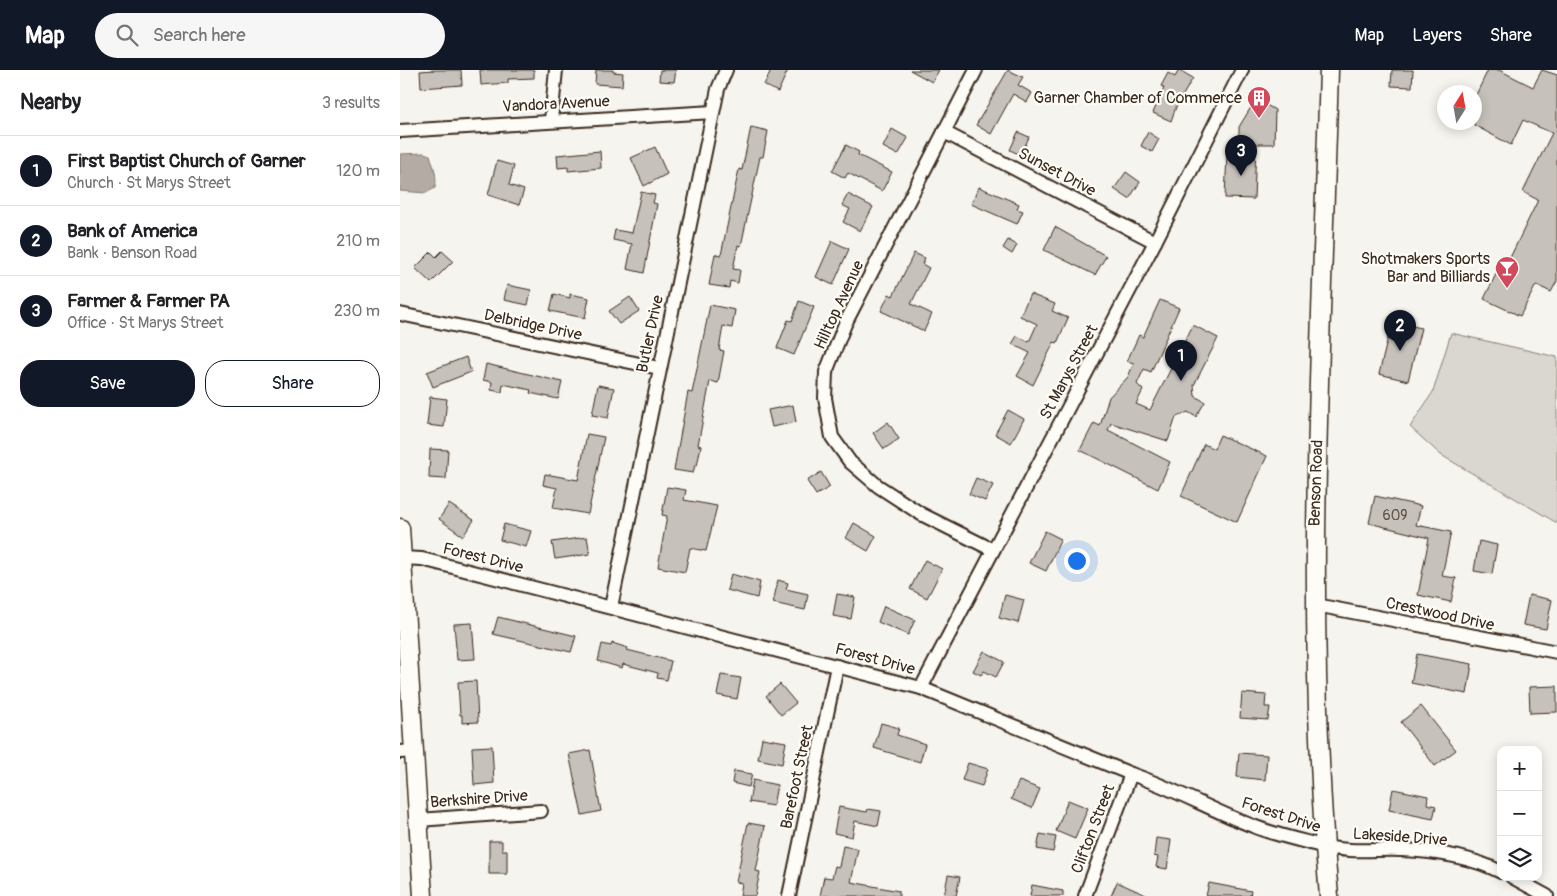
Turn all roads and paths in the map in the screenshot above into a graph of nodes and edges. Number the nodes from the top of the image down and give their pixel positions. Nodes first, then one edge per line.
1 (556, 70) edge
2 (726, 70) edge
3 (976, 70) edge
4 (1242, 70) edge
5 (1329, 70) edge
6 (713, 112) junction
7 (551, 120) junction
8 (400, 131) edge
9 (944, 132) junction
10 (1155, 242) junction
11 (400, 314) edge
12 (659, 368) junction
13 (400, 528) edge
14 (993, 550) junction
15 (401, 558) edge
16 (1316, 604) junction
17 (611, 607) junction
18 (1557, 652) edge
19 (837, 666) junction
20 (921, 688) junction
21 (407, 752) edge
22 (1131, 774) junction
23 (541, 811) dead end
24 (419, 820) junction
25 (1324, 846) junction
26 (1497, 871) edge
27 (1519, 881) edge
28 (423, 896) edge
29 (789, 896) edge
30 (1085, 896) edge
31 (1329, 896) edge
32 (1547, 896) edge

1 - 7 street
2 - 6 street, Butler Drive
3 - 9 street, Hilltop Avenue
4 - 10 street, St Marys Street
5 - 16 main road, Benson Road
6 - 7 street, Vandora Avenue
6 - 12 street, Butler Drive
7 - 8 street, Vandora Avenue
9 - 10 street, Sunset Drive
9 - 14 street, Hilltop Avenue
10 - 14 street, St Marys Street
11 - 12 street, Delbridge Drive
12 - 17 street, Butler Drive
13 - 15 main road
14 - 20 street, St Marys Street
15 - 17 street, Forest Drive
15 - 21 main road
16 - 18 street, Crestwood Drive
16 - 25 main road, Benson Road
17 - 19 street, Forest Drive
19 - 20 street, Forest Drive
19 - 29 street, Barefoot Street
20 - 22 street, Forest Drive
21 - 24 main road
22 - 25 street, Forest Drive
22 - 30 street, Clifton Street
23 - 24 street, Berkshire Drive
24 - 28 main road
25 - 26 street, Lakeside Drive
25 - 31 main road, Benson Road
27 - 32 street

